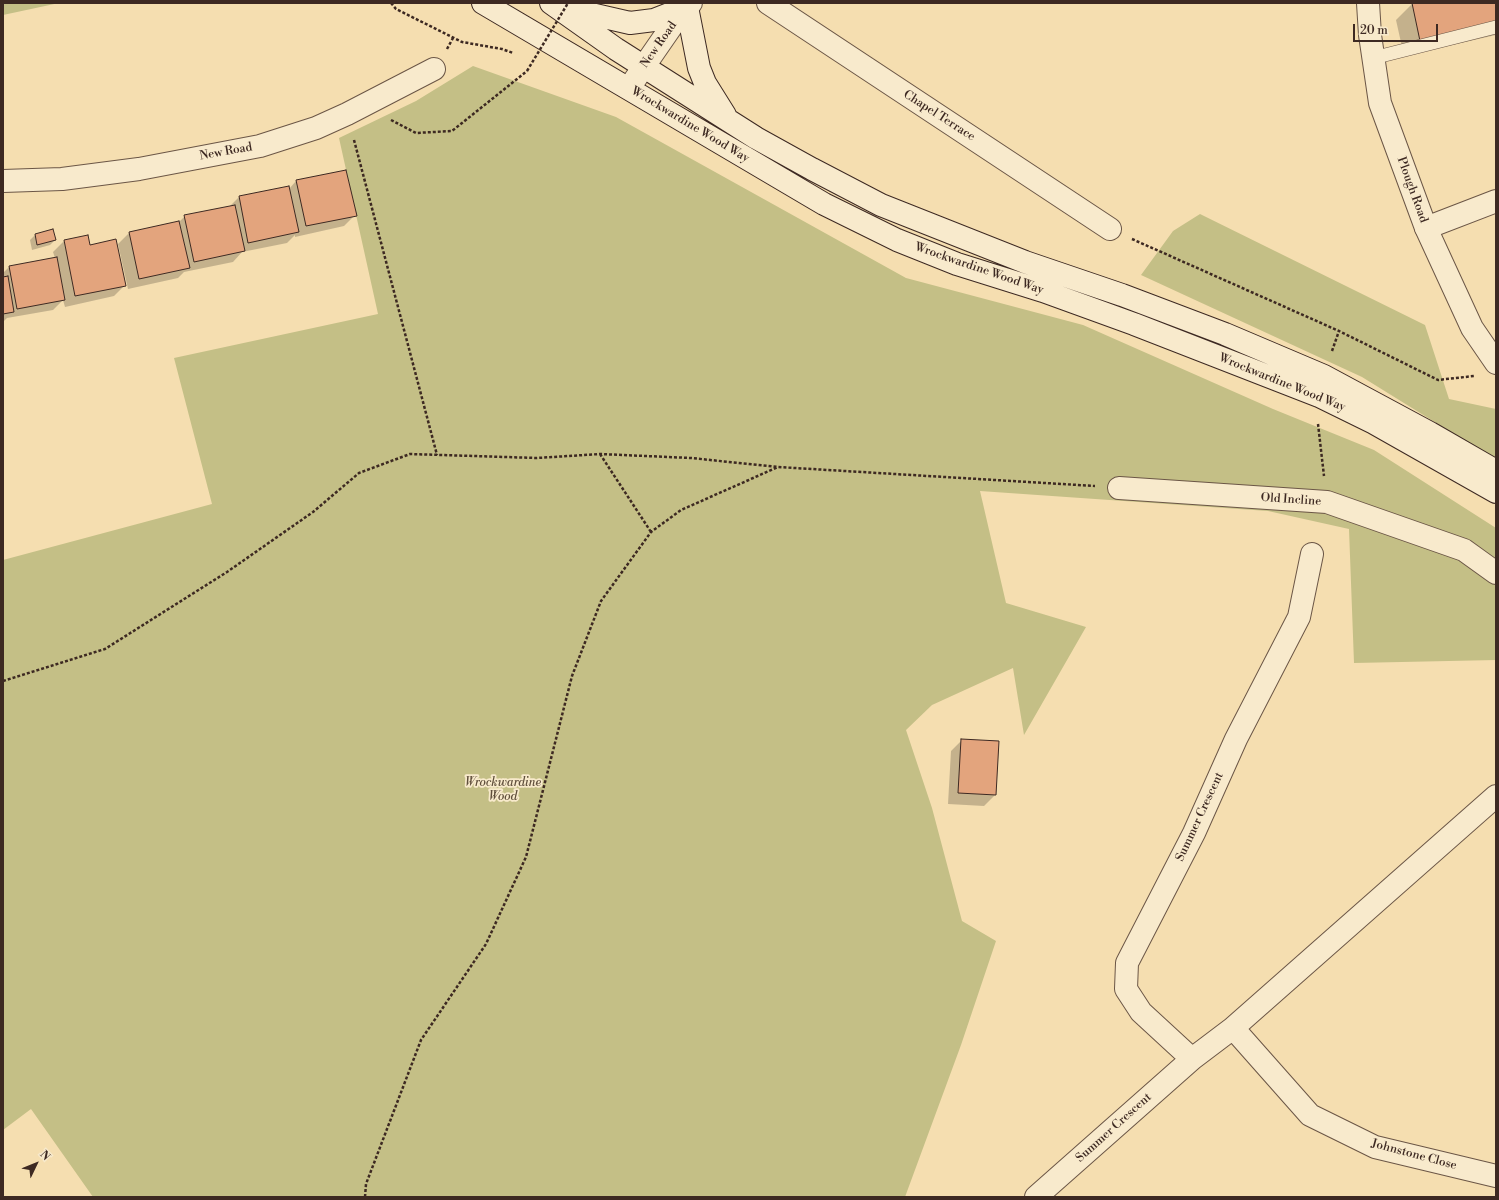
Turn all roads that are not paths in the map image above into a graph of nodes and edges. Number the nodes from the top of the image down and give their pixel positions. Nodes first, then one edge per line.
1 (483, 3) edge
2 (768, 3) edge
3 (1368, 3) edge
4 (558, 4) edge
5 (689, 5) edge
6 (1496, 27) edge
7 (1373, 58) junction
8 (644, 65) junction
9 (434, 69) dead end
10 (629, 88) junction
11 (727, 119) junction
12 (3, 181) edge
13 (1496, 201) edge
14 (1426, 228) junction
15 (1110, 229) road end
16 (1489, 369) edge
17 (1496, 471) edge
18 (1119, 488) road end
19 (1496, 492) edge
20 (1312, 554) dead end
21 (1496, 573) edge
22 (1496, 796) edge
23 (1233, 1028) junction
24 (1192, 1059) junction
25 (1496, 1176) edge
26 (1036, 1197) edge

1 - 10 street, Wrockwardine Wood Way
2 - 15 street, Chapel Terrace
3 - 7 street, Plough Road
4 - 5 street
4 - 8 street, Wrockwardine Wood Way
5 - 8 street, New Road
5 - 11 street
6 - 7 lane
7 - 14 street, Plough Road
8 - 10 street, New Road
8 - 11 street, Wrockwardine Wood Way
9 - 12 street, New Road
10 - 19 street, Wrockwardine Wood Way
11 - 17 street, Wrockwardine Wood Way
13 - 14 street
14 - 16 street, Plough Road
18 - 21 street, Old Incline
20 - 24 street, Summer Crescent
22 - 23 street, Summer Crescent
23 - 24 street, Summer Crescent
23 - 25 street, Johnstone Close
24 - 26 street, Summer Crescent

